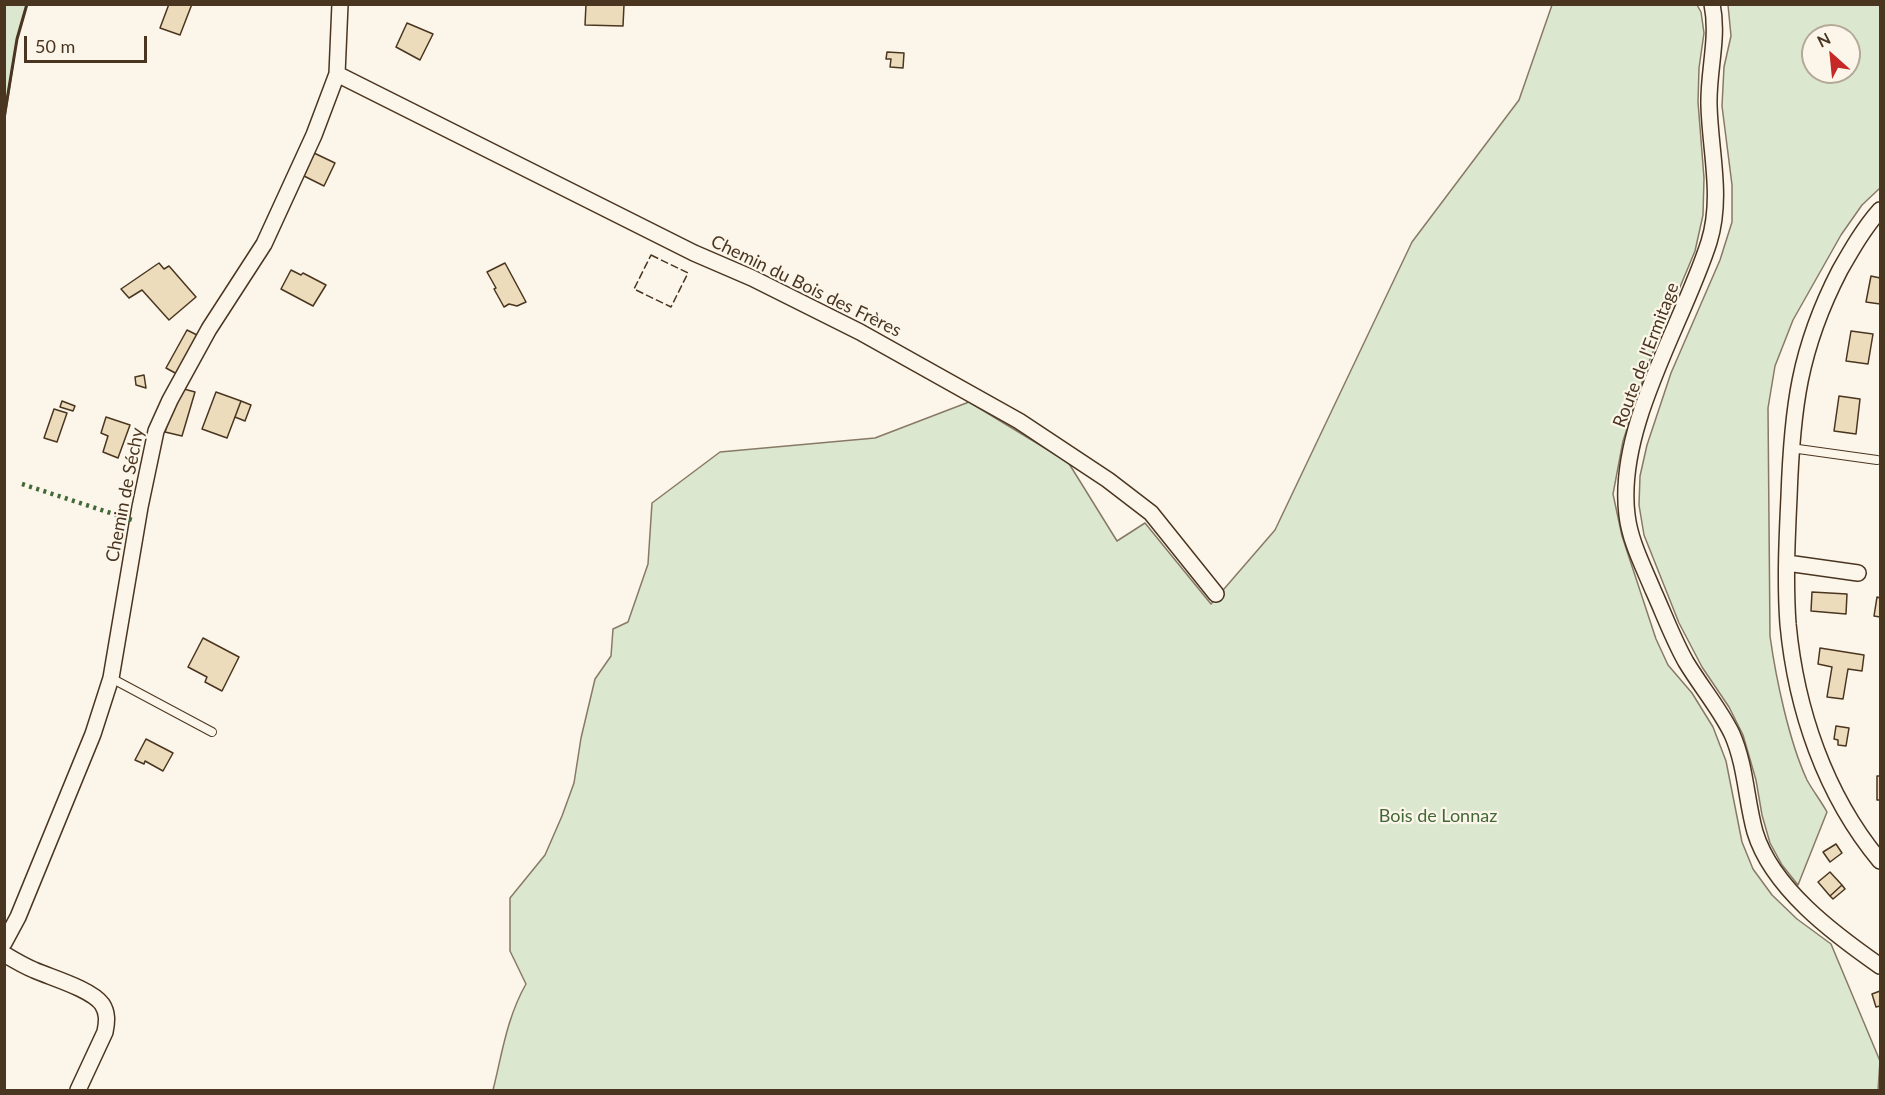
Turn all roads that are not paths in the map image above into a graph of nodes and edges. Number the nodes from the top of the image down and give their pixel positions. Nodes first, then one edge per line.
1 (339, 4) edge
2 (1712, 4) edge
3 (337, 74) junction
4 (1881, 210) edge
5 (1791, 448) junction
6 (1877, 460) dead end
7 (1787, 563) junction
8 (1858, 573) dead end
9 (1216, 594) dead end
10 (111, 678) junction
11 (212, 732) dead end
12 (1881, 861) edge
13 (4, 943) edge
14 (4, 954) edge
15 (1881, 966) edge
16 (78, 1090) edge

1 - 3 street, Chemin de Séchy
2 - 15 street, Route de l'Ermitage
3 - 9 street, Chemin du Bois des Frères
3 - 10 street, Chemin de Séchy
4 - 5 street
5 - 6 lane
5 - 7 street
7 - 8 street
7 - 12 street
10 - 11 lane
10 - 13 street, Chemin de Séchy
14 - 16 street

